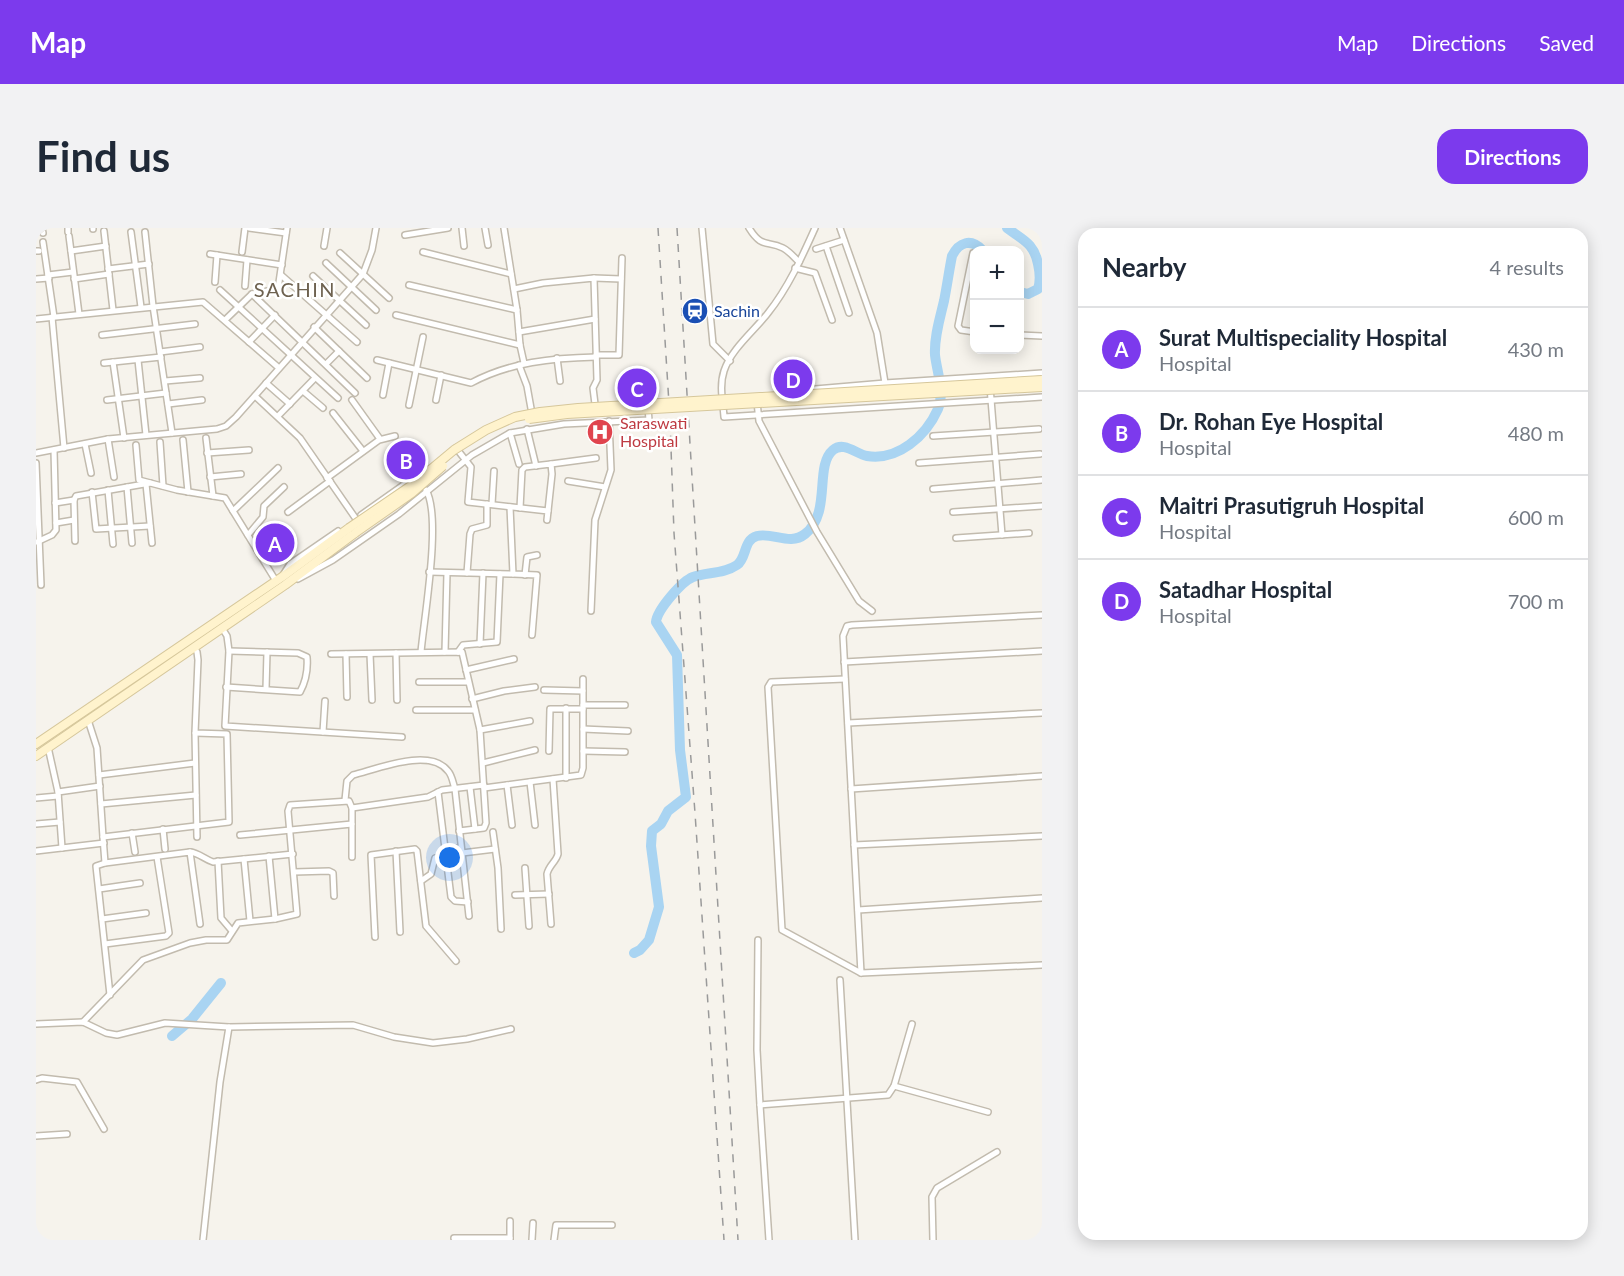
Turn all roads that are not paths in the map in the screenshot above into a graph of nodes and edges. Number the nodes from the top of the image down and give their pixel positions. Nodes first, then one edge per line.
1 (247, 228) edge
2 (327, 228) edge
3 (376, 228) edge
4 (448, 228) edge
5 (462, 228) edge
6 (485, 228) edge
7 (504, 228) edge
8 (702, 228) edge
9 (749, 228) edge
10 (815, 228) edge
11 (840, 228) edge
12 (438, 229) edge
13 (104, 231) dead end
14 (286, 231) edge
15 (68, 232) edge
16 (131, 232) dead end
17 (145, 232) dead end
18 (405, 235) dead end
19 (844, 240) junction
20 (44, 243) dead end
21 (488, 245) dead end
22 (106, 246) junction
23 (324, 246) dead end
24 (464, 246) dead end
25 (826, 246) junction
26 (816, 249) dead end
27 (71, 251) junction
28 (242, 252) dead end
29 (423, 252) dead end
30 (340, 253) dead end
31 (210, 254) dead end
32 (217, 255) junction
33 (622, 258) dead end
34 (247, 260) junction
35 (799, 262) junction
36 (326, 263) dead end
37 (149, 264) junction
38 (282, 265) junction
39 (136, 266) junction
40 (795, 268) junction
41 (970, 268) edge
42 (73, 272) junction
43 (108, 272) junction
44 (363, 274) junction
45 (511, 274) junction
46 (281, 275) junction
47 (313, 276) dead end
48 (48, 277) junction
49 (594, 278) junction
50 (36, 279) edge
51 (74, 279) junction
52 (621, 279) junction
53 (214, 282) dead end
54 (409, 285) dead end
55 (245, 286) dead end
56 (350, 288) junction
57 (514, 289) junction
58 (220, 290) dead end
59 (252, 294) junction
60 (388, 298) dead end
61 (338, 301) junction
62 (153, 306) junction
63 (141, 307) junction
64 (239, 307) junction
65 (113, 310) junction
66 (376, 310) dead end
67 (517, 310) junction
68 (849, 313) dead end
69 (79, 314) junction
70 (326, 314) junction
71 (275, 315) junction
72 (396, 315) dead end
73 (53, 317) junction
74 (36, 319) edge
75 (595, 319) junction
76 (225, 320) junction
77 (832, 320) dead end
78 (195, 324) dead end
79 (366, 325) dead end
80 (314, 327) junction
81 (262, 328) junction
82 (157, 330) junction
83 (970, 331) edge
84 (519, 332) junction
85 (102, 335) dead end
86 (1024, 335) edge
87 (1042, 336) edge
88 (423, 337) dead end
89 (302, 341) junction
90 (249, 342) junction
91 (357, 342) dead end
92 (520, 345) junction
93 (200, 347) dead end
94 (339, 351) junction
95 (291, 354) junction
96 (161, 355) junction
97 (596, 356) junction
98 (557, 358) junction
99 (138, 360) junction
100 (377, 360) dead end
101 (730, 361) junction
102 (114, 362) junction
103 (104, 363) dead end
104 (389, 363) junction
105 (326, 364) junction
106 (522, 364) junction
107 (279, 368) junction
108 (416, 369) junction
109 (1042, 373) edge
110 (441, 375) junction
111 (989, 376) junction
112 (200, 378) dead end
113 (315, 378) junction
114 (367, 378) dead end
115 (1042, 380) edge
116 (165, 381) junction
117 (560, 381) dead end
118 (266, 383) junction
119 (885, 383) junction
120 (1042, 387) edge
121 (303, 391) junction
122 (166, 393) junction
123 (355, 393) dead end
124 (383, 395) dead end
125 (757, 395) junction
126 (142, 396) junction
127 (255, 396) junction
128 (722, 397) junction
129 (1042, 397) edge
130 (338, 398) dead end
131 (119, 399) junction
132 (107, 400) dead end
133 (202, 400) dead end
134 (352, 400) dead end
135 (436, 400) dead end
136 (991, 400) junction
137 (168, 404) junction
138 (290, 404) junction
139 (595, 404) junction
140 (409, 405) dead end
141 (323, 408) dead end
142 (532, 410) junction
143 (333, 413) dead end
144 (758, 415) junction
145 (279, 416) junction
146 (609, 421) junction
147 (530, 429) junction
148 (1039, 429) dead end
149 (993, 432) junction
150 (172, 433) junction
151 (510, 433) junction
152 (146, 435) junction
153 (395, 436) dead end
154 (933, 436) dead end
155 (123, 438) junction
156 (206, 438) dead end
157 (108, 439) junction
158 (380, 439) junction
159 (183, 440) dead end
160 (160, 442) dead end
161 (85, 444) junction
162 (135, 445) dead end
163 (455, 446) junction
164 (64, 448) junction
165 (54, 450) junction
166 (249, 450) dead end
167 (363, 452) junction
168 (36, 453) edge
169 (207, 453) junction
170 (1040, 454) dead end
171 (996, 457) junction
172 (596, 458) dead end
173 (465, 460) junction
174 (36, 463) edge
175 (919, 463) dead end
176 (519, 464) dead end
177 (551, 464) junction
178 (536, 466) junction
179 (278, 468) dead end
180 (494, 471) dead end
181 (91, 473) dead end
182 (241, 474) dead end
183 (114, 477) dead end
184 (210, 477) junction
185 (415, 477) junction
186 (329, 479) junction
187 (1042, 480) edge
188 (568, 481) dead end
189 (149, 483) junction
190 (998, 483) junction
191 (163, 486) junction
192 (127, 487) junction
193 (284, 487) dead end
194 (605, 487) junction
195 (933, 489) dead end
196 (108, 490) junction
197 (92, 492) junction
198 (188, 492) junction
199 (427, 492) junction
200 (213, 496) junction
201 (74, 500) junction
202 (55, 502) junction
203 (489, 504) junction
204 (1042, 506) edge
205 (510, 507) junction
206 (520, 508) junction
207 (1000, 509) junction
208 (233, 511) junction
209 (548, 511) junction
210 (288, 512) dead end
211 (953, 512) dead end
212 (356, 519) junction
213 (74, 520) junction
214 (547, 520) dead end
215 (56, 523) junction
216 (150, 526) junction
217 (130, 528) junction
218 (112, 529) junction
219 (352, 531) junction
220 (1029, 533) dead end
221 (248, 535) junction
222 (1002, 535) junction
223 (956, 538) dead end
224 (75, 541) dead end
225 (38, 542) edge
226 (132, 543) dead end
227 (152, 543) dead end
228 (113, 544) dead end
229 (537, 555) dead end
230 (429, 572) junction
231 (447, 573) junction
232 (467, 573) junction
233 (483, 573) junction
234 (500, 574) junction
235 (513, 574) junction
236 (525, 575) junction
237 (281, 582) junction
238 (41, 585) dead end
239 (591, 611) dead end
240 (872, 611) dead end
241 (1042, 615) edge
242 (222, 628) junction
243 (199, 633) junction
244 (532, 635) dead end
245 (204, 640) junction
246 (480, 644) junction
247 (194, 647) junction
248 (229, 651) junction
249 (1042, 651) edge
250 (267, 652) junction
251 (421, 652) junction
252 (445, 652) junction
253 (459, 652) junction
254 (396, 653) junction
255 (331, 654) dead end
256 (346, 654) junction
257 (370, 654) junction
258 (514, 659) dead end
259 (844, 662) junction
260 (466, 670) junction
261 (583, 679) dead end
262 (845, 679) junction
263 (419, 682) dead end
264 (468, 682) junction
265 (133, 684) junction
266 (226, 687) junction
267 (535, 687) dead end
268 (266, 689) junction
269 (544, 690) dead end
270 (583, 691) junction
271 (347, 697) dead end
272 (472, 699) junction
273 (372, 700) dead end
274 (397, 700) dead end
275 (325, 701) dead end
276 (625, 705) dead end
277 (583, 707) junction
278 (566, 708) junction
279 (416, 710) dead end
280 (475, 710) junction
281 (84, 712) junction
282 (1042, 713) edge
283 (88, 720) junction
284 (530, 721) dead end
285 (848, 723) junction
286 (225, 726) junction
287 (583, 729) junction
288 (480, 730) junction
289 (628, 730) dead end
290 (323, 732) junction
291 (195, 733) junction
292 (225, 734) junction
293 (402, 737) dead end
294 (36, 744) edge
295 (48, 747) junction
296 (535, 750) dead end
297 (549, 750) dead end
298 (584, 751) junction
299 (625, 752) dead end
300 (36, 756) edge
301 (195, 763) junction
302 (483, 764) junction
303 (99, 775) junction
304 (1042, 776) edge
305 (566, 778) junction
306 (553, 779) junction
307 (530, 782) junction
308 (507, 785) junction
309 (100, 786) junction
310 (470, 787) junction
311 (484, 787) junction
312 (455, 789) junction
313 (851, 789) junction
314 (438, 792) junction
315 (58, 794) junction
316 (195, 795) junction
317 (36, 798) edge
318 (345, 800) junction
319 (101, 804) junction
320 (352, 808) junction
321 (60, 822) junction
322 (36, 824) edge
323 (352, 824) junction
324 (196, 825) junction
325 (512, 825) dead end
326 (535, 825) dead end
327 (163, 829) junction
328 (475, 829) junction
329 (290, 830) junction
330 (459, 831) junction
331 (493, 832) dead end
332 (132, 833) junction
333 (240, 835) dead end
334 (1042, 836) edge
335 (197, 837) dead end
336 (104, 840) junction
337 (854, 845) junction
338 (62, 848) junction
339 (165, 849) dead end
340 (495, 849) junction
341 (462, 850) junction
342 (36, 851) edge
343 (396, 851) junction
344 (135, 852) dead end
345 (190, 852) junction
346 (446, 852) junction
347 (293, 854) junction
348 (157, 856) junction
349 (269, 856) junction
350 (352, 857) dead end
351 (244, 859) junction
352 (218, 861) junction
353 (105, 862) junction
354 (525, 868) dead end
355 (294, 872) junction
356 (421, 881) junction
357 (140, 883) dead end
358 (99, 889) junction
359 (549, 894) junction
360 (515, 895) dead end
361 (526, 895) junction
362 (334, 896) dead end
363 (1042, 898) edge
364 (468, 902) junction
365 (858, 910) junction
366 (146, 913) dead end
367 (470, 916) dead end
368 (102, 919) junction
369 (275, 919) junction
370 (250, 921) junction
371 (200, 924) dead end
372 (551, 924) dead end
373 (529, 926) dead end
374 (501, 929) dead end
375 (232, 931) junction
376 (400, 932) dead end
377 (375, 937) dead end
378 (758, 940) dead end
379 (105, 944) junction
380 (456, 961) dead end
381 (1042, 965) edge
382 (861, 973) junction
383 (840, 980) dead end
384 (110, 995) junction
385 (83, 1022) junction
386 (912, 1024) dead end
387 (36, 1025) edge
388 (229, 1027) junction
389 (511, 1029) dead end
390 (36, 1080) edge
391 (894, 1086) junction
392 (846, 1098) junction
393 (760, 1105) junction
394 (988, 1112) dead end
395 (104, 1129) dead end
396 (67, 1134) dead end
397 (36, 1136) edge
398 (997, 1152) dead end
399 (510, 1221) dead end
400 (533, 1223) dead end
401 (612, 1225) dead end
402 (454, 1238) dead end
403 (510, 1239) edge
404 (203, 1240) edge
405 (532, 1240) edge
406 (554, 1240) edge
407 (769, 1240) edge
408 (855, 1240) edge
409 (933, 1240) edge

1 - 14 street
1 - 28 street
2 - 23 street
3 - 44 street
4 - 12 street
5 - 24 street
6 - 21 street
7 - 45 street
8 - 101 street
9 - 35 street
10 - 35 street
11 - 19 street
12 - 18 street
13 - 22 street
14 - 38 street
15 - 27 street
16 - 39 street
17 - 37 street
19 - 25 street
19 - 119 street
20 - 48 street
22 - 27 street
22 - 43 street
25 - 26 street
25 - 68 street
27 - 42 street
29 - 45 street
30 - 44 street
31 - 32 street
32 - 34 street
32 - 53 street
33 - 52 street
34 - 38 street
34 - 55 street
35 - 40 street
36 - 56 street
37 - 39 street
37 - 62 street
38 - 46 street
39 - 43 street
39 - 63 street
40 - 77 street
40 - 101 street
41 - 83 street
42 - 48 street
42 - 51 street
43 - 51 street
43 - 65 street
44 - 56 street
44 - 60 street
45 - 57 street
46 - 59 street
46 - 70 street
47 - 61 street
48 - 50 street
48 - 73 street
49 - 52 street
49 - 57 street
49 - 75 street
51 - 69 street
52 - 97 street
54 - 67 street
56 - 61 street
56 - 66 street
57 - 67 street
58 - 64 street
59 - 64 street
59 - 71 street
61 - 70 street
61 - 79 street
62 - 63 street
62 - 76 street
62 - 82 street
63 - 65 street
64 - 76 street
64 - 81 street
65 - 69 street
67 - 84 street
69 - 73 street
70 - 80 street
70 - 91 street
71 - 81 street
71 - 89 street
72 - 92 street
73 - 74 street
73 - 164 street
75 - 84 street
75 - 97 street
76 - 90 street
78 - 82 street
80 - 89 street
80 - 94 street
81 - 90 street
81 - 95 street
82 - 85 street
82 - 96 street
84 - 92 street
86 - 87 street
88 - 108 street
89 - 95 street
89 - 105 street
90 - 107 street
92 - 106 street
93 - 96 street
94 - 105 street
94 - 114 street
95 - 107 street
95 - 113 street
96 - 99 street
96 - 116 street
97 - 98 street
97 - 139 street
98 - 106 street
98 - 117 street
99 - 102 street
99 - 126 street
100 - 104 street
101 - 128 street
102 - 103 street
102 - 131 street
104 - 108 street
104 - 124 street
105 - 123 street
106 - 110 street
106 - 142 street
107 - 118 street
108 - 110 street
108 - 140 street
109 - 111 street
110 - 135 street
111 - 119 street
111 - 136 street
112 - 116 street
113 - 121 street
113 - 130 street
115 - 219 main road, bridge
116 - 122 street
118 - 127 street
118 - 138 street
119 - 125 street
120 - 219 main road, bridge
121 - 138 street
121 - 141 street
122 - 126 street
122 - 137 street
125 - 128 street
125 - 144 street
126 - 131 street
126 - 152 street
127 - 145 street
127 - 150 street
128 - 144 street
129 - 136 street
131 - 132 street
131 - 155 street
133 - 137 street
134 - 158 street
136 - 144 street
136 - 149 street
137 - 150 street
138 - 145 street
139 - 142 street
139 - 146 street
142 - 147 street
142 - 163 street
143 - 167 street
144 - 240 street
145 - 186 street
146 - 147 street
146 - 194 street
147 - 151 street
147 - 178 street
148 - 149 street
149 - 154 street
149 - 171 street
150 - 152 street
151 - 173 street
151 - 176 street
152 - 155 street
153 - 158 street
155 - 157 street
156 - 169 street
157 - 161 street
157 - 183 street
158 - 167 street
159 - 198 street
160 - 191 street
161 - 164 street
161 - 181 street
162 - 189 street
163 - 173 street
163 - 185 street
164 - 165 street
165 - 168 street
165 - 202 street
166 - 169 street
167 - 186 street
169 - 184 street
170 - 171 street
171 - 175 street
171 - 190 street
172 - 177 street
173 - 199 street
173 - 203 street
174 - 225 street
177 - 178 street
177 - 209 street
178 - 206 street
179 - 208 street
180 - 203 street
182 - 184 street
184 - 200 street
185 - 199 street
185 - 212 street
186 - 210 street
186 - 212 street
187 - 190 street
188 - 194 street
189 - 191 street
189 - 192 street
189 - 216 street
190 - 195 street
190 - 207 street
191 - 198 street
192 - 196 street
192 - 217 street
193 - 221 street
194 - 239 street
196 - 197 street
196 - 218 street
197 - 201 street
197 - 218 street
198 - 200 street
199 - 230 street
199 - 237 street
200 - 208 street
201 - 202 street
201 - 213 street
202 - 215 street
203 - 205 street
203 - 232 street
204 - 207 street
205 - 206 street
205 - 235 street
206 - 209 street
207 - 211 street
207 - 222 street
208 - 221 street
209 - 214 street
212 - 237 street
213 - 215 street
213 - 224 street
215 - 225 street
216 - 217 street
216 - 227 street
217 - 218 street
217 - 226 street
218 - 228 street
219 - 237 main road
220 - 222 street
221 - 237 street
222 - 223 street
225 - 238 street
229 - 236 street
230 - 231 street
230 - 251 street
231 - 232 street
231 - 252 street
232 - 233 street
233 - 234 street
233 - 246 street
234 - 235 street
234 - 246 street
235 - 236 street
236 - 244 street
237 - 242 main road
237 - 243 main road
241 - 259 street
242 - 245 main road
242 - 248 street
243 - 245 main road
243 - 265 main road
245 - 247 main road
246 - 253 street
247 - 265 main road
247 - 291 street
248 - 250 street
248 - 266 street
249 - 259 street
250 - 268 street
250 - 268 street
251 - 252 street
251 - 254 street
252 - 253 street
253 - 260 street
254 - 257 street
254 - 274 street
255 - 256 street
256 - 257 street
256 - 271 street
257 - 273 street
258 - 260 street
259 - 262 street
260 - 264 street
261 - 270 street
262 - 285 street
262 - 382 street
263 - 264 street
264 - 272 street
265 - 281 main road
265 - 283 main road
266 - 268 street
266 - 286 street
267 - 272 street
269 - 270 street
270 - 277 street
272 - 280 street
275 - 290 street
276 - 277 street
277 - 278 street
277 - 287 street
278 - 297 street
278 - 305 street
279 - 280 street
280 - 288 street
281 - 283 main road
281 - 294 main road
282 - 285 street
283 - 295 main road
283 - 303 street
284 - 288 street
285 - 313 street
286 - 290 street
286 - 292 street
287 - 289 street
287 - 298 street
288 - 302 street
290 - 293 street
291 - 292 street
291 - 301 street
292 - 324 street
295 - 300 main road
295 - 315 street
296 - 302 street
298 - 299 street
298 - 305 street
301 - 303 street
301 - 316 street
302 - 311 street
303 - 309 street
304 - 313 street
305 - 306 street
306 - 307 street
306 - 359 street
307 - 308 street
307 - 326 street
308 - 311 street
308 - 325 street
309 - 315 street
309 - 319 street
310 - 311 street
310 - 312 street
310 - 328 street
311 - 328 street
312 - 314 street
312 - 318 street
312 - 330 street
313 - 337 street
314 - 320 street
314 - 346 street
315 - 317 street
315 - 321 street
316 - 319 street
316 - 324 street
318 - 320 street
318 - 329 street
319 - 336 street
320 - 323 street
321 - 322 street
321 - 338 street
323 - 329 street
323 - 350 street
324 - 327 street
324 - 335 street
327 - 332 street
327 - 339 street
328 - 330 street
329 - 333 street
329 - 347 street
330 - 341 street
331 - 340 street
332 - 336 street
332 - 344 street
334 - 337 street
336 - 338 street
336 - 353 street
337 - 365 street
338 - 342 street
340 - 341 street
340 - 374 street
341 - 346 street
341 - 364 street
343 - 356 street
343 - 376 street
343 - 377 street
345 - 348 street
345 - 352 street
345 - 371 street
346 - 356 street
346 - 364 street
347 - 349 street
347 - 355 street
348 - 353 street
348 - 379 street
349 - 351 street
349 - 369 street
351 - 352 street
351 - 370 street
352 - 375 street
353 - 358 street
354 - 361 street
355 - 362 street
355 - 369 street
356 - 380 street
357 - 358 street
358 - 368 street
359 - 361 street
359 - 372 street
360 - 361 street
361 - 373 street
363 - 365 street
364 - 367 street
365 - 382 street
366 - 368 street
368 - 379 street
369 - 370 street
370 - 375 street
375 - 384 street
378 - 393 street
379 - 384 street
381 - 382 street
383 - 392 street
384 - 385 street
385 - 387 street
385 - 388 street
386 - 391 street
388 - 389 street
388 - 404 street
390 - 395 street
391 - 392 street
391 - 394 street
392 - 393 street
392 - 408 street
393 - 407 street
396 - 397 street
398 - 409 street
399 - 403 street
400 - 405 street
401 - 406 street
402 - 403 street

